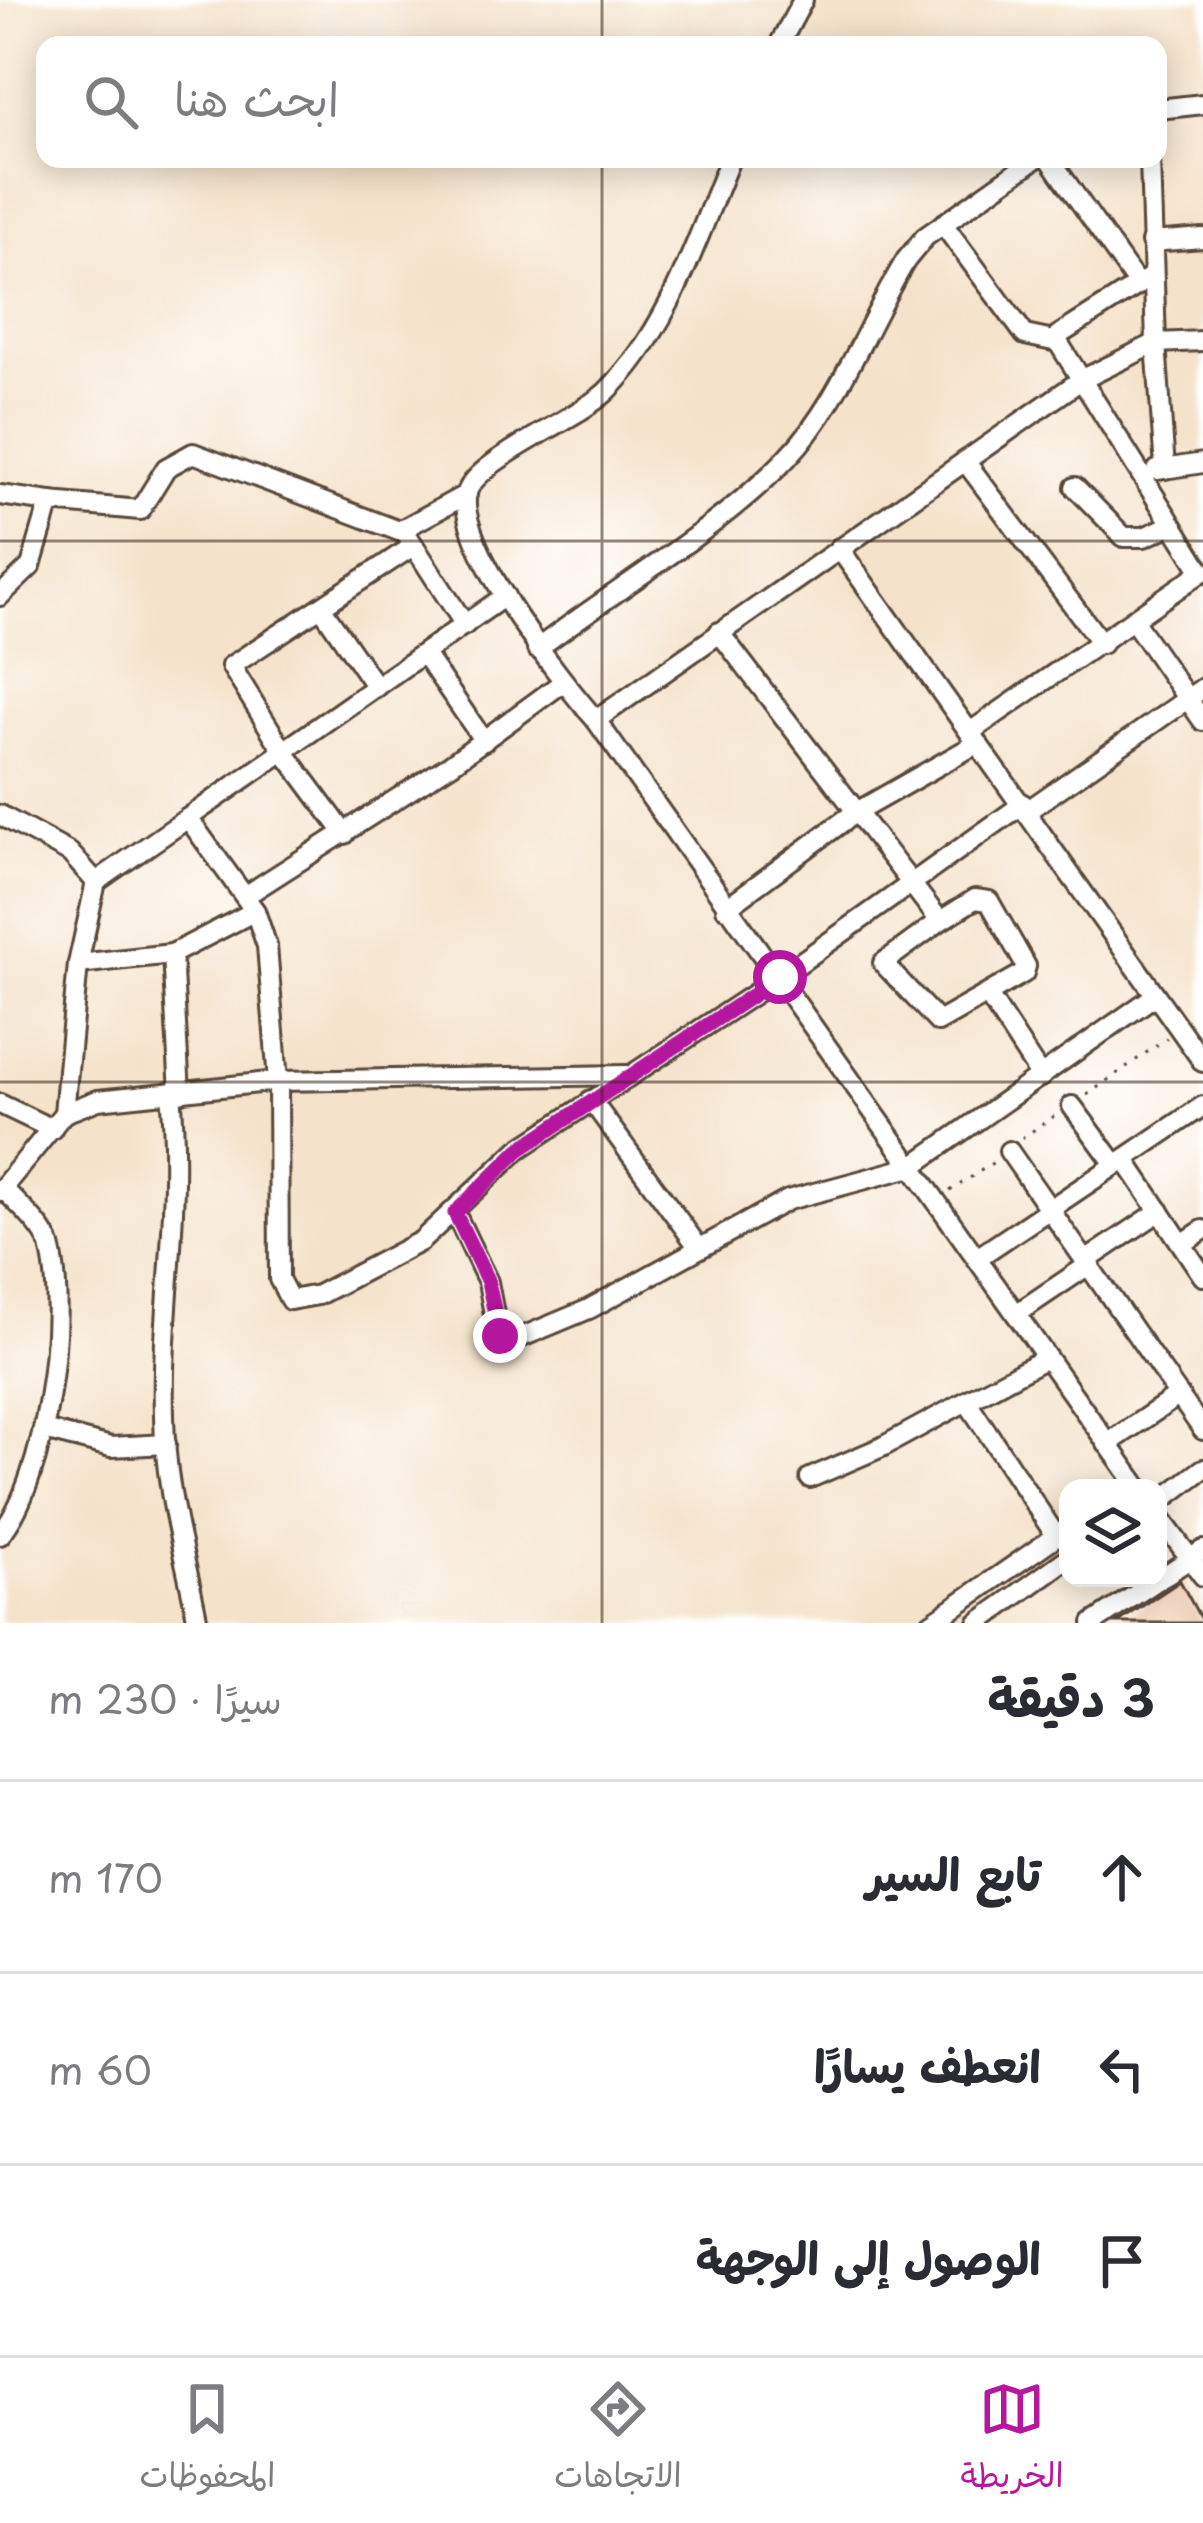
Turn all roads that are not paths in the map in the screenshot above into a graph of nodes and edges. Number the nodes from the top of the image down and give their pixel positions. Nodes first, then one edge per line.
1 (803, 0) edge
2 (783, 36) edge
3 (1203, 104) edge
4 (1167, 109) edge
5 (726, 168) edge
6 (1022, 168) edge
7 (1057, 168) edge
8 (1150, 168) edge
9 (943, 224) junction
10 (1203, 238) edge
11 (1151, 242) junction
12 (1145, 281) junction
13 (1203, 341) edge
14 (1058, 342) junction
15 (1156, 343) junction
16 (1081, 380) junction
17 (965, 461) junction
18 (1203, 463) edge
19 (1165, 469) junction
20 (1140, 472) junction
21 (1076, 487) dead end
22 (467, 494) junction
23 (0, 495) edge
24 (50, 502) junction
25 (1171, 525) junction
26 (409, 538) junction
27 (839, 548) junction
28 (1202, 572) edge
29 (0, 596) edge
30 (506, 596) junction
31 (321, 607) junction
32 (1132, 620) junction
33 (465, 625) junction
34 (719, 632) junction
35 (1102, 644) junction
36 (537, 649) junction
37 (424, 654) junction
38 (562, 683) junction
39 (376, 687) junction
40 (1195, 693) edge
41 (596, 720) junction
42 (1203, 721) edge
43 (974, 737) junction
44 (484, 741) junction
45 (284, 752) junction
46 (1025, 808) junction
47 (854, 814) junction
48 (0, 815) edge
49 (188, 818) junction
50 (345, 834) junction
51 (96, 882) junction
52 (908, 884) junction
53 (250, 903) junction
54 (726, 908) junction
55 (940, 922) junction
56 (172, 954) junction
57 (78, 964) junction
58 (780, 977) junction
59 (988, 995) junction
60 (1153, 998) junction
61 (1203, 1062) edge
62 (627, 1075) junction
63 (1041, 1077) junction
64 (278, 1082) junction
65 (176, 1093) junction
66 (591, 1100) junction
67 (0, 1104) edge
68 (1072, 1106) road end
69 (1203, 1106) edge
70 (58, 1121) junction
71 (1009, 1151) road end
72 (1120, 1162) junction
73 (911, 1167) junction
74 (1, 1190) edge
75 (1054, 1211) junction
76 (1160, 1211) junction
77 (455, 1213) junction
78 (1203, 1230) edge
79 (1182, 1244) junction
80 (699, 1248) junction
81 (977, 1258) junction
82 (1089, 1262) junction
83 (1203, 1276) edge
84 (1016, 1314) junction
85 (1044, 1359) junction
86 (1203, 1387) edge
87 (1180, 1397) junction
88 (968, 1403) junction
89 (44, 1430) junction
90 (1203, 1430) edge
91 (166, 1444) junction
92 (1107, 1444) junction
93 (1203, 1469) edge
94 (811, 1478) dead end
95 (1127, 1479) edge
96 (1167, 1496) edge
97 (1167, 1524) edge
98 (1059, 1528) edge
99 (1059, 1534) edge
100 (0, 1535) edge
101 (1197, 1555) edge
102 (1059, 1565) edge
103 (1203, 1576) edge
104 (1005, 1605) junction
105 (198, 1623) edge
106 (932, 1623) edge
107 (978, 1623) edge
108 (1019, 1623) edge
109 (1093, 1623) edge

1 - 2 street
3 - 4 street
5 - 22 street
6 - 9 street
7 - 12 street
8 - 11 street
9 - 14 street
9 - 36 street
10 - 11 street
11 - 12 street
12 - 14 street
12 - 15 street
13 - 15 street
14 - 16 street
15 - 16 street
15 - 19 street
16 - 17 street
16 - 20 street
17 - 27 street
17 - 35 street
18 - 19 street
19 - 20 street
20 - 25 street
21 - 25 street
22 - 26 street
22 - 30 street
23 - 24 street
24 - 26 street
24 - 29 street
25 - 28 street
26 - 31 street
26 - 33 street
27 - 34 street
27 - 43 street
28 - 32 street
30 - 33 street
30 - 36 street
31 - 39 street
31 - 45 street
32 - 35 street
32 - 40 street
33 - 37 street
34 - 41 street
34 - 47 street
35 - 43 street
36 - 38 street
37 - 39 street
37 - 44 street
38 - 41 street
38 - 44 street
39 - 45 street
40 - 42 street
40 - 46 street
41 - 54 street
43 - 46 street
43 - 47 street
44 - 50 street
45 - 49 street
45 - 50 street
46 - 52 street
46 - 60 street
47 - 52 street
47 - 54 street
48 - 51 street
49 - 51 street
49 - 53 street
50 - 53 street
51 - 57 street
52 - 55 street
52 - 58 street
53 - 56 street
53 - 64 street
54 - 58 street
55 - 59 street
55 - 59 street
56 - 57 street
56 - 65 street
57 - 70 street
58 - 62 street
58 - 73 street
59 - 63 street
60 - 61 street
60 - 63 street
62 - 64 street
62 - 66 street
63 - 73 street
64 - 65 street
64 - 77 street
65 - 70 street
65 - 91 street
66 - 77 street
66 - 80 street
67 - 70 street
68 - 72 street
69 - 72 street
70 - 74 street
71 - 75 street
72 - 75 street
72 - 76 street
73 - 80 street
73 - 81 street
74 - 89 street
75 - 81 street
75 - 82 street
76 - 79 street
76 - 82 street
77 - 80 street
78 - 79 street
79 - 83 street
81 - 84 street
82 - 84 street
82 - 87 street
84 - 85 street
85 - 88 street
85 - 92 street
86 - 87 street
87 - 90 street
87 - 92 street
88 - 94 street
88 - 98 street
89 - 91 street
89 - 100 street
91 - 105 street
92 - 95 street
93 - 96 street
97 - 101 street
99 - 106 street
101 - 103 street
101 - 109 street
102 - 104 street
104 - 107 street
104 - 108 street

